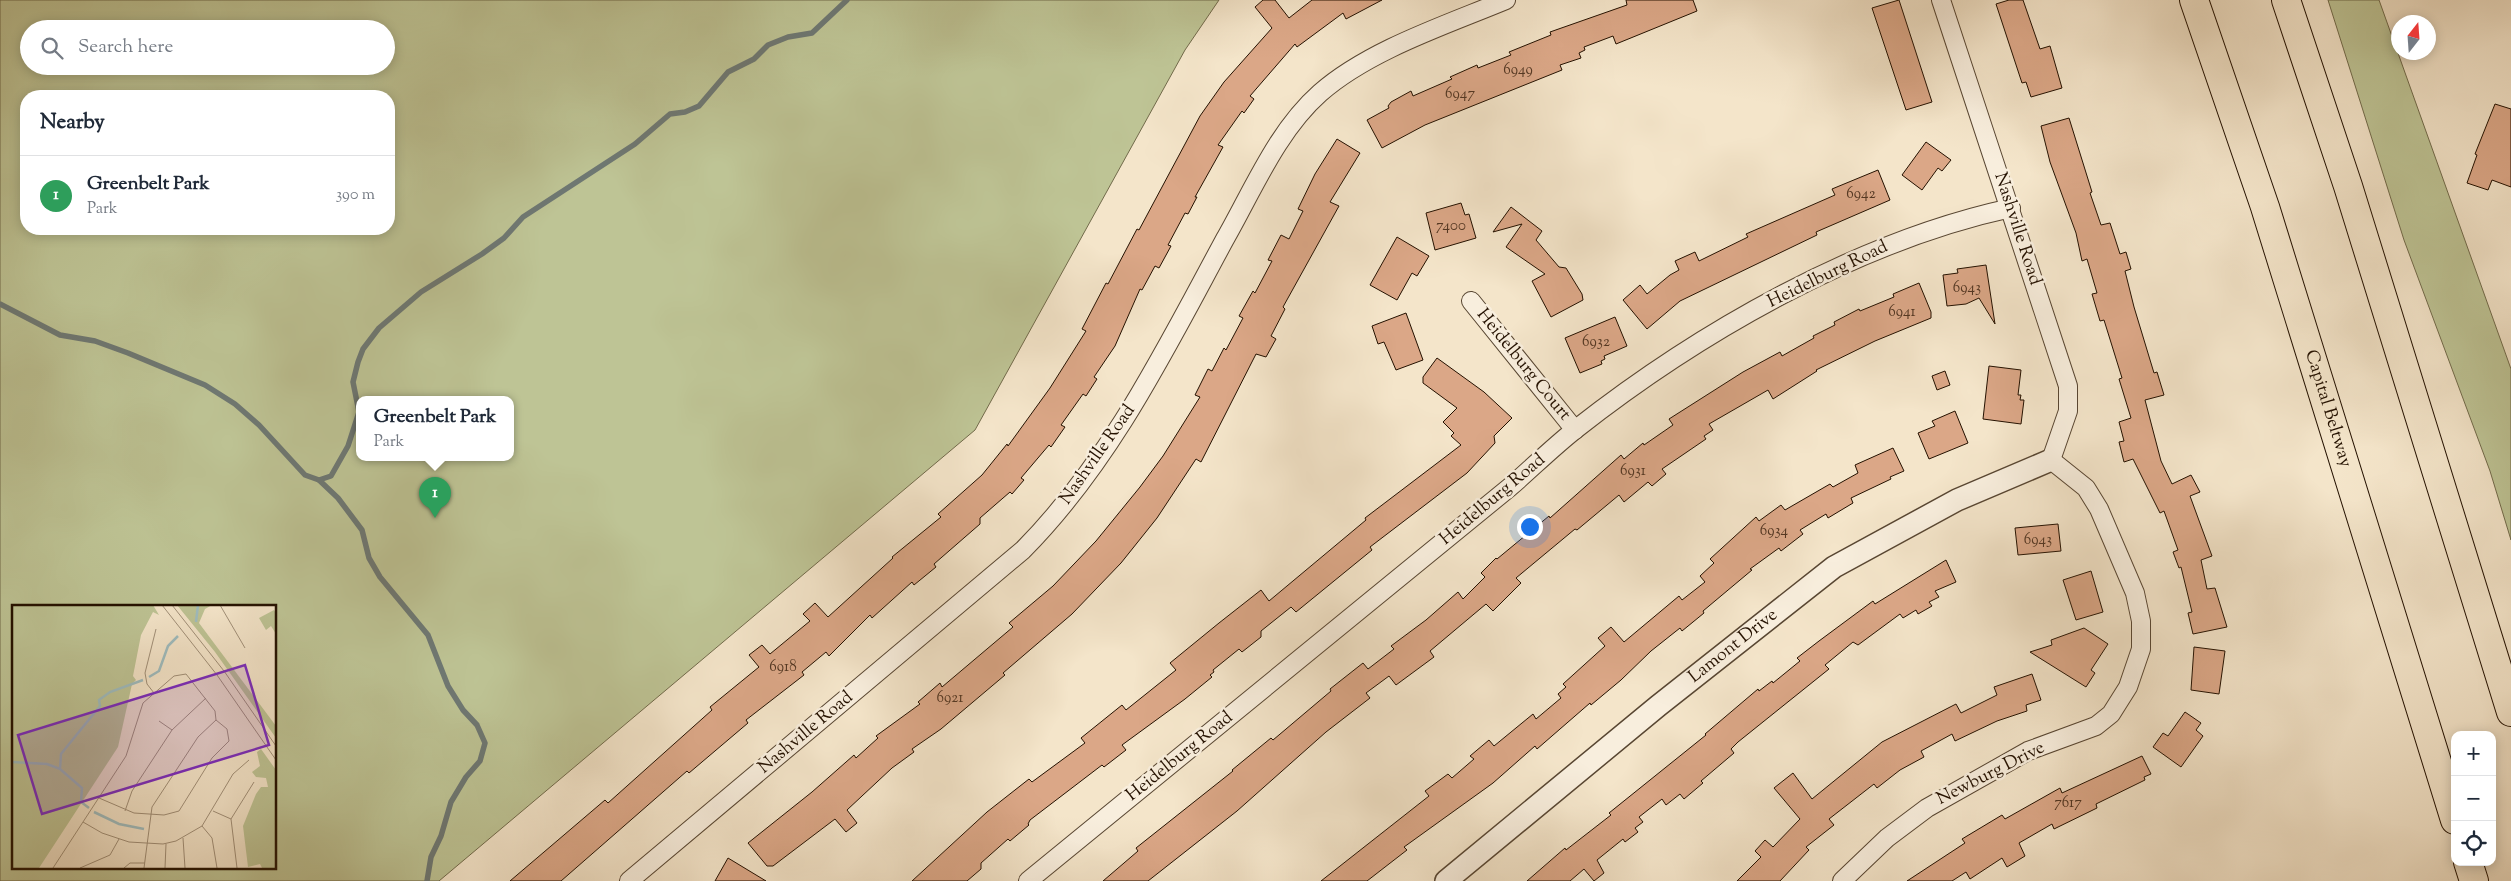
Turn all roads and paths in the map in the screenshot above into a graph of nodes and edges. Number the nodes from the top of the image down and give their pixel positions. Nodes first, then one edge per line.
1 (1505, 0) edge
2 (1941, 0) edge
3 (2194, 0) edge
4 (2286, 0) edge
5 (2011, 208) junction
6 (1471, 301) dead end
7 (1575, 430) junction
8 (2051, 460) junction
9 (2511, 712) edge
10 (2451, 807) edge
11 (2469, 866) edge
12 (629, 881) edge
13 (1028, 881) edge
14 (1446, 881) edge
15 (1842, 881) edge
16 (2474, 881) edge

1 - 12 street, Nashville Road
2 - 5 street, Nashville Road
3 - 10 highway, Capital Beltway
4 - 9 highway
5 - 7 street, Heidelburg Road
5 - 8 street, Nashville Road
6 - 7 street, Heidelburg Court
7 - 13 street, Heidelburg Road
8 - 14 street, Lamont Drive
8 - 15 street, Newburg Drive
11 - 16 highway

